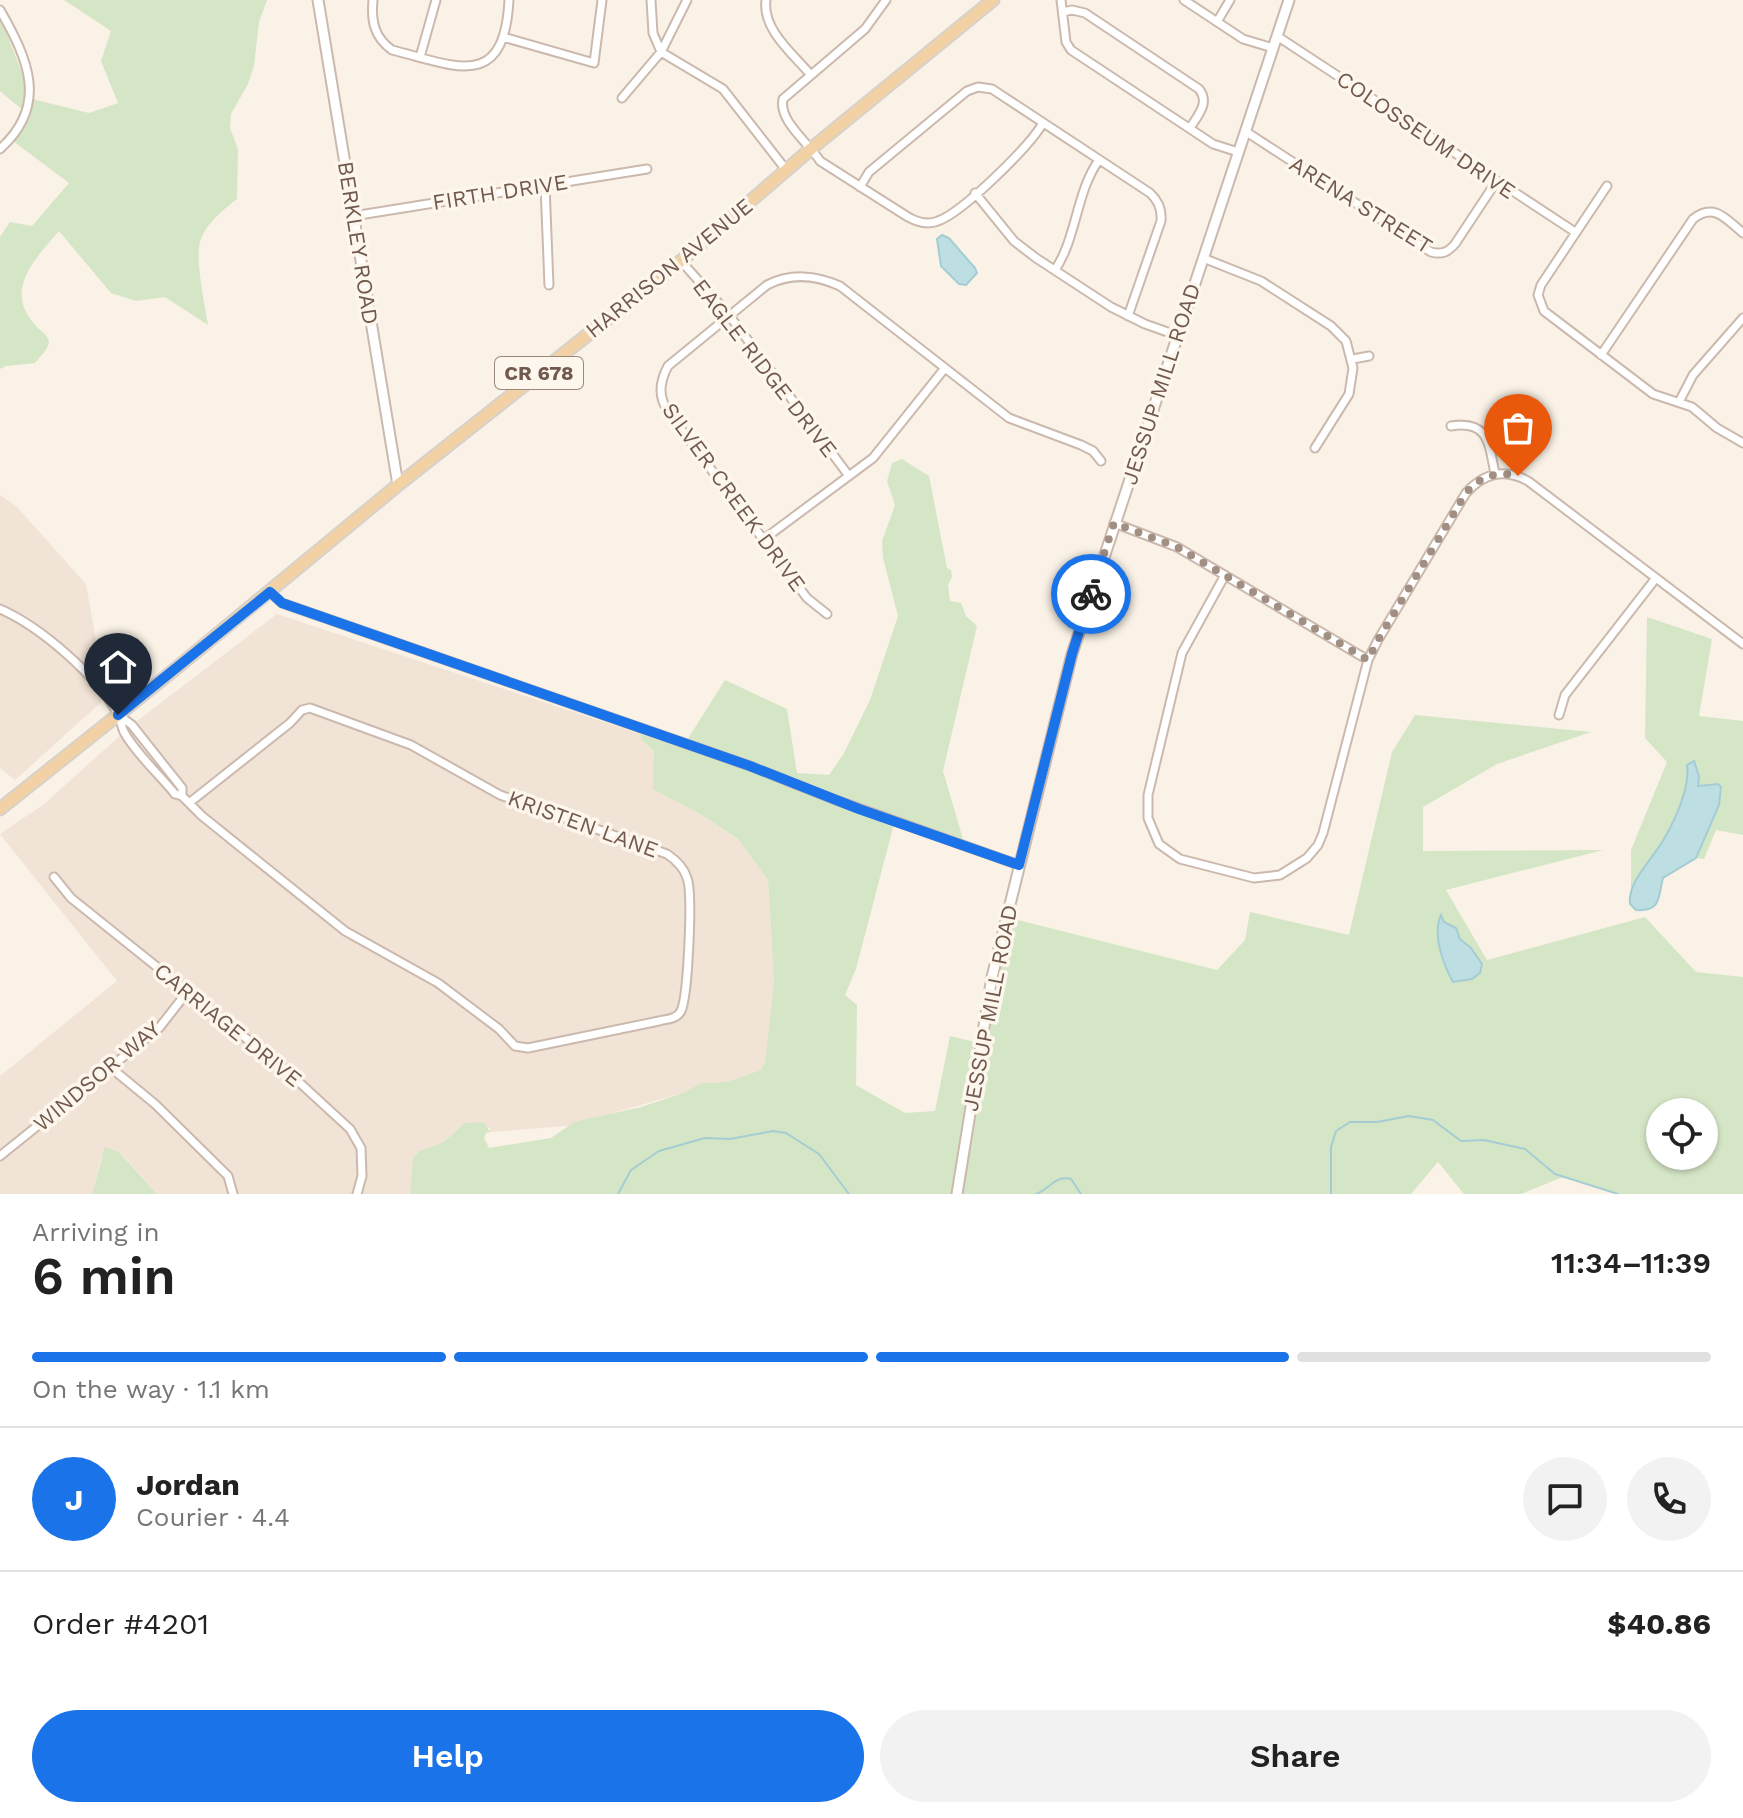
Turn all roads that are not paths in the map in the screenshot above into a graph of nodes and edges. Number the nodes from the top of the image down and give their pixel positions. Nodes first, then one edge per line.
1 (318, 0) edge
2 (373, 0) edge
3 (436, 0) edge
4 (509, 0) edge
5 (602, 0) edge
6 (651, 0) edge
7 (687, 0) edge
8 (766, 0) edge
9 (886, 0) edge
10 (993, 0) edge
11 (1061, 0) edge
12 (1184, 0) edge
13 (1230, 0) edge
14 (1289, 0) edge
15 (0, 10) edge
16 (1063, 12) junction
17 (1217, 22) junction
18 (1277, 36) junction
19 (503, 37) junction
20 (1273, 48) junction
21 (661, 52) junction
22 (420, 57) junction
23 (810, 74) junction
24 (622, 98) dead end
25 (1043, 123) junction
26 (1190, 128) junction
27 (1245, 131) junction
28 (812, 148) junction
29 (0, 149) edge
30 (1238, 152) junction
31 (1099, 160) junction
32 (647, 169) dead end
33 (787, 171) junction
34 (1496, 182) junction
35 (545, 185) junction
36 (1607, 186) dead end
37 (860, 187) junction
38 (975, 193) junction
39 (353, 216) junction
40 (1575, 232) junction
41 (1743, 233) edge
42 (1203, 258) junction
43 (681, 261) junction
44 (1055, 270) junction
45 (549, 285) dead end
46 (729, 315) junction
47 (1128, 316) junction
48 (1743, 318) edge
49 (1176, 335) junction
50 (1601, 355) junction
51 (1369, 356) dead end
52 (1353, 359) junction
53 (945, 368) junction
54 (1679, 402) junction
55 (1451, 426) dead end
56 (1743, 443) edge
57 (1315, 448) dead end
58 (1101, 461) dead end
59 (1495, 474) junction
60 (849, 476) junction
61 (398, 485) junction
62 (1114, 523) junction
63 (764, 539) junction
64 (1225, 575) junction
65 (1656, 578) junction
66 (270, 592) junction
67 (0, 609) edge
68 (827, 614) dead end
69 (1743, 644) edge
70 (1368, 660) junction
71 (118, 715) junction
72 (1559, 715) dead end
73 (189, 803) junction
74 (0, 809) edge
75 (1019, 865) junction
76 (54, 877) dead end
77 (188, 991) junction
78 (110, 1067) junction
79 (0, 1156) edge
80 (233, 1194) edge
81 (357, 1194) edge
82 (957, 1194) edge

1 - 39 street, BERKLEY ROAD
2 - 22 street
3 - 22 street
4 - 19 street
5 - 19 street
6 - 21 street
7 - 21 street
8 - 23 street
9 - 23 street
10 - 28 main road, HARRISON AVENUE / CR 678
11 - 16 street
12 - 17 street
13 - 17 street
14 - 18 street, JESSUP MILL ROAD
15 - 29 street
16 - 26 street
16 - 26 street
17 - 20 street
18 - 20 street, JESSUP MILL ROAD
18 - 34 street, COLOSSEUM DRIVE
19 - 22 street
20 - 27 street, JESSUP MILL ROAD
21 - 24 street
21 - 33 street
23 - 28 street
25 - 31 street
25 - 37 street
25 - 38 street
26 - 30 street
27 - 30 street, JESSUP MILL ROAD
27 - 34 street, ARENA STREET
28 - 33 main road, HARRISON AVENUE / CR 678
28 - 37 street
30 - 42 street, JESSUP MILL ROAD
31 - 44 street
31 - 47 street
32 - 35 street, FIRTH DRIVE
33 - 43 main road, HARRISON AVENUE / CR 678
34 - 40 street, COLOSSEUM DRIVE
35 - 39 street, FIRTH DRIVE
35 - 45 street
36 - 40 street
37 - 38 street
38 - 44 street
39 - 61 street, BERKLEY ROAD
40 - 50 street
41 - 50 street
42 - 49 street, JESSUP MILL ROAD
42 - 52 street
43 - 46 street, EAGLE RIDGE DRIVE
43 - 61 main road, HARRISON AVENUE / CR 678
44 - 47 street
46 - 53 street, SILVER CREEK DRIVE
46 - 60 street, EAGLE RIDGE DRIVE
46 - 63 street, SILVER CREEK DRIVE
47 - 49 street
48 - 54 street
49 - 62 street, JESSUP MILL ROAD
50 - 54 street
51 - 52 street
52 - 57 street
53 - 58 street, SILVER CREEK DRIVE
53 - 60 street
54 - 56 street
55 - 59 street
59 - 65 street
59 - 70 street
60 - 63 street
61 - 66 main road, HARRISON AVENUE / CR 678
62 - 64 street
62 - 75 street, JESSUP MILL ROAD
63 - 68 street, SILVER CREEK DRIVE
64 - 70 street
64 - 70 street
65 - 69 street
65 - 72 street
66 - 71 main road, HARRISON AVENUE / CR 678
66 - 75 street
67 - 71 street, KRISTEN LANE
71 - 73 street, KRISTEN LANE
71 - 74 main road, CR 678
73 - 73 street, KRISTEN LANE
75 - 82 street, JESSUP MILL ROAD
76 - 77 street, CARRIAGE DRIVE
77 - 78 street, WINDSOR WAY
77 - 81 street, CARRIAGE DRIVE
78 - 79 street, WINDSOR WAY
78 - 80 street

